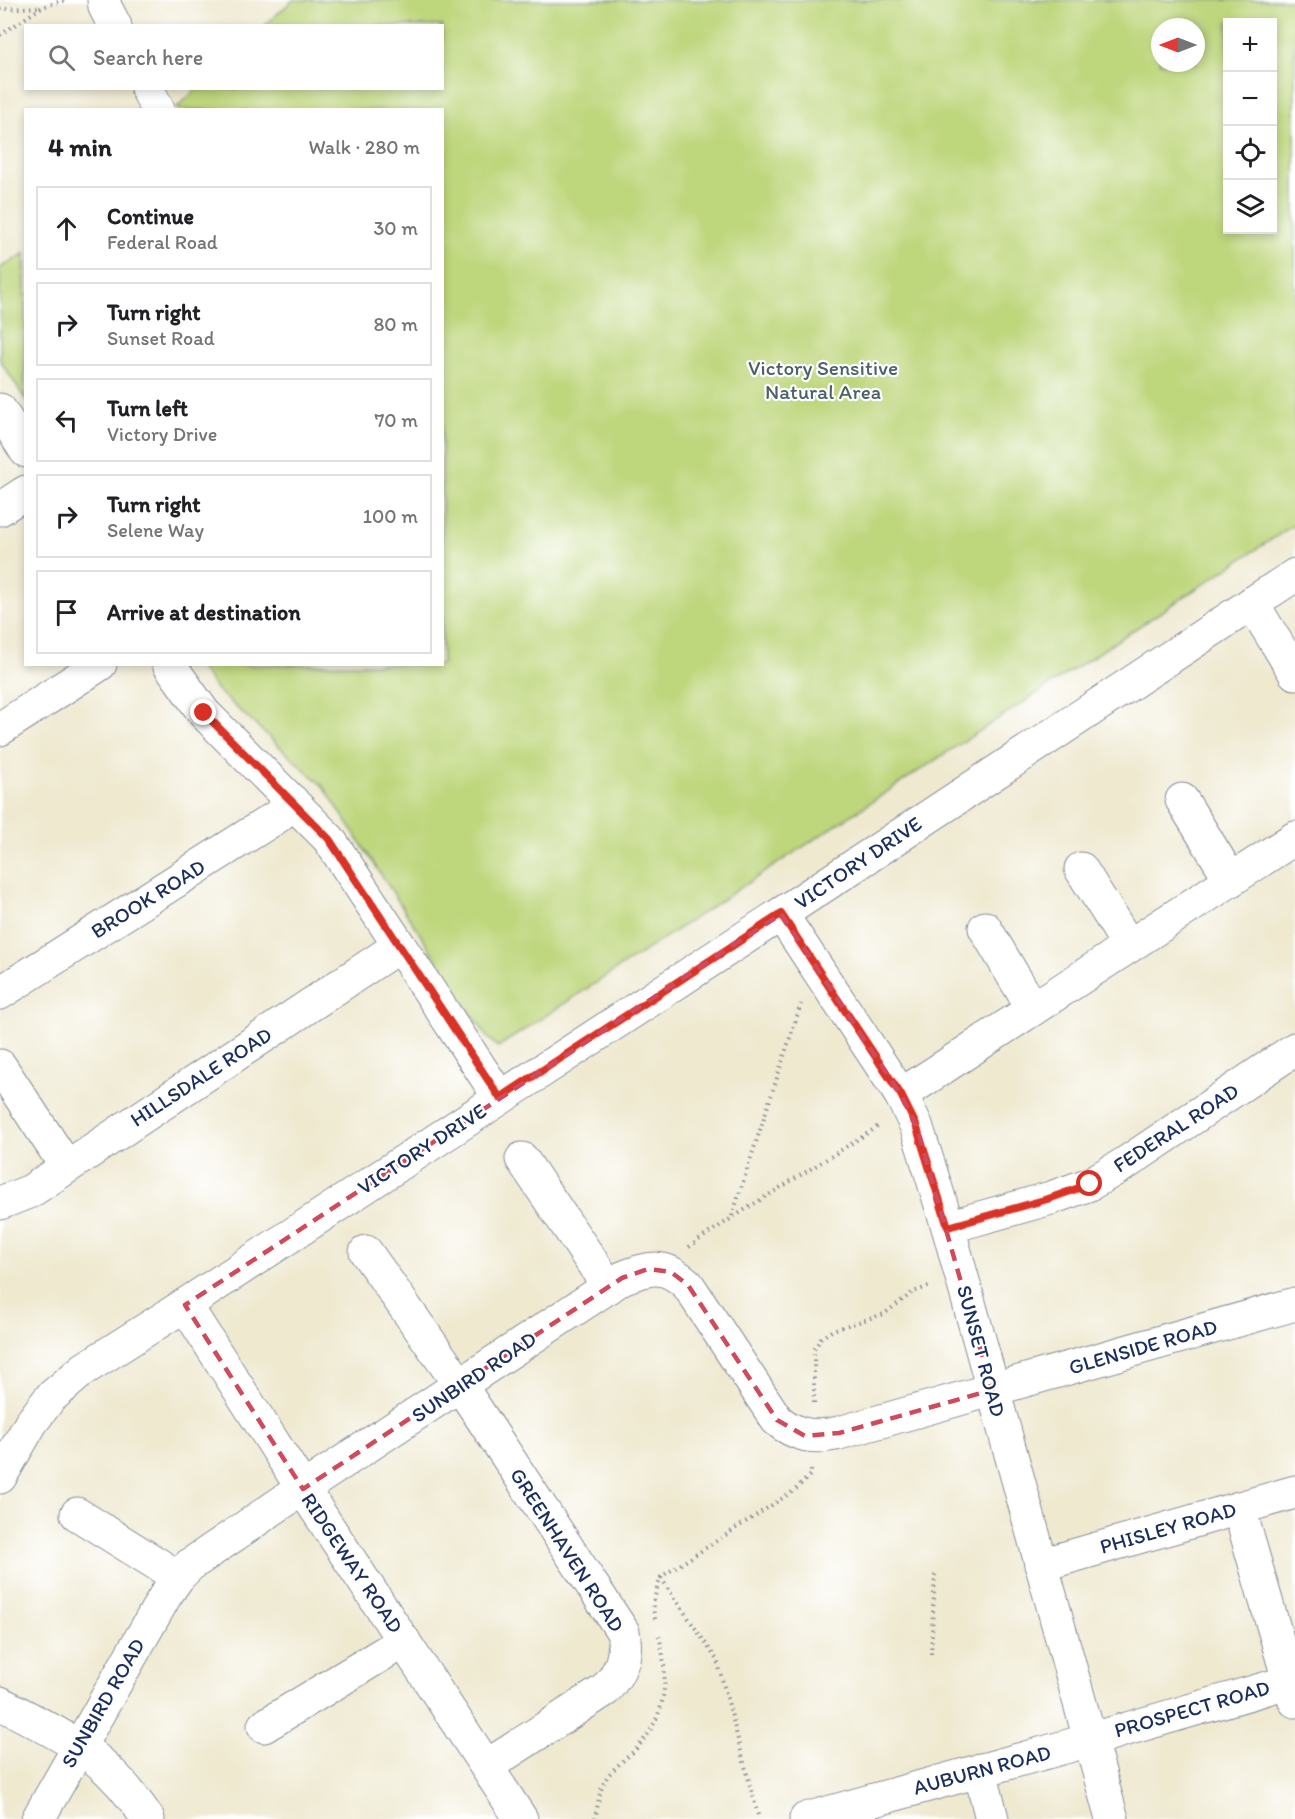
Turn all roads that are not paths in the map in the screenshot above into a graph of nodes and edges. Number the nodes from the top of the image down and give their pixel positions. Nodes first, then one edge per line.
1 (148, 90) edge
2 (157, 108) edge
3 (0, 410) edge
4 (24, 448) edge
5 (24, 493) edge
6 (0, 509) edge
7 (1295, 575) edge
8 (1252, 603) junction
9 (97, 666) edge
10 (170, 666) edge
11 (1295, 673) edge
12 (0, 729) edge
13 (1182, 800) dead end
14 (292, 801) junction
15 (1295, 838) edge
16 (1081, 869) dead end
17 (1230, 880) junction
18 (781, 914) junction
19 (985, 928) dead end
20 (399, 946) junction
21 (1129, 946) junction
22 (0, 993) edge
23 (1033, 1009) junction
24 (1295, 1049) edge
25 (0, 1066) edge
26 (901, 1095) junction
27 (500, 1098) junction
28 (522, 1159) dead end
29 (66, 1166) junction
30 (0, 1203) edge
31 (948, 1227) junction
32 (366, 1252) dead end
33 (609, 1287) junction
34 (1295, 1304) edge
35 (185, 1305) junction
36 (460, 1386) junction
37 (992, 1390) junction
38 (0, 1477) edge
39 (303, 1489) junction
40 (1295, 1492) edge
41 (1239, 1508) junction
42 (77, 1514) dead end
43 (1041, 1565) junction
44 (178, 1577) junction
45 (404, 1641) junction
46 (1293, 1687) edge
47 (0, 1703) edge
48 (264, 1726) dead end
49 (1090, 1739) junction
50 (78, 1746) junction
51 (487, 1766) junction
52 (980, 1770) junction
53 (816, 1818) edge
54 (38, 1819) edge
55 (148, 1819) edge
56 (521, 1819) edge
57 (992, 1819) edge
58 (1112, 1819) edge

1 - 2 street
3 - 4 street
5 - 6 street
7 - 8 street, VICTORY DRIVE
8 - 11 street
8 - 18 street, VICTORY DRIVE
9 - 12 street
10 - 14 street
13 - 17 street
14 - 20 street
14 - 22 street, BROOK ROAD
15 - 17 street
16 - 21 street
17 - 21 street
18 - 26 street, SUNSET ROAD
18 - 27 street, VICTORY DRIVE
19 - 23 street
20 - 27 street
20 - 29 street, HILLSDALE ROAD
21 - 23 street
23 - 26 street
24 - 31 street, FEDERAL ROAD
25 - 29 street
26 - 31 street, SUNSET ROAD
27 - 35 street, VICTORY DRIVE
28 - 33 street
29 - 30 street, HILLSDALE ROAD
31 - 37 street, SUNSET ROAD
32 - 36 street, GREENHAVEN ROAD
33 - 36 street, SUNBIRD ROAD
33 - 37 street, SUNBIRD ROAD
34 - 37 street, GLENSIDE ROAD
35 - 38 street, VICTORY DRIVE
35 - 39 street, RIDGEWAY ROAD
36 - 39 street, SUNBIRD ROAD
36 - 51 street, GREENHAVEN ROAD
37 - 43 street, SUNSET ROAD
39 - 44 street, SUNBIRD ROAD
39 - 45 street, RIDGEWAY ROAD
40 - 41 street, PHISLEY ROAD
41 - 43 street, PHISLEY ROAD
41 - 46 street
42 - 44 street
43 - 49 street, SUNSET ROAD
44 - 50 street, SUNBIRD ROAD
45 - 48 street
45 - 51 street, RIDGEWAY ROAD
46 - 49 street, PROSPECT ROAD
47 - 50 street
49 - 52 street, AUBURN ROAD
49 - 58 street, SUNSET ROAD
50 - 54 street, SUNBIRD ROAD
50 - 55 street
51 - 56 street, RIDGEWAY ROAD
52 - 53 street, AUBURN ROAD
52 - 57 street

